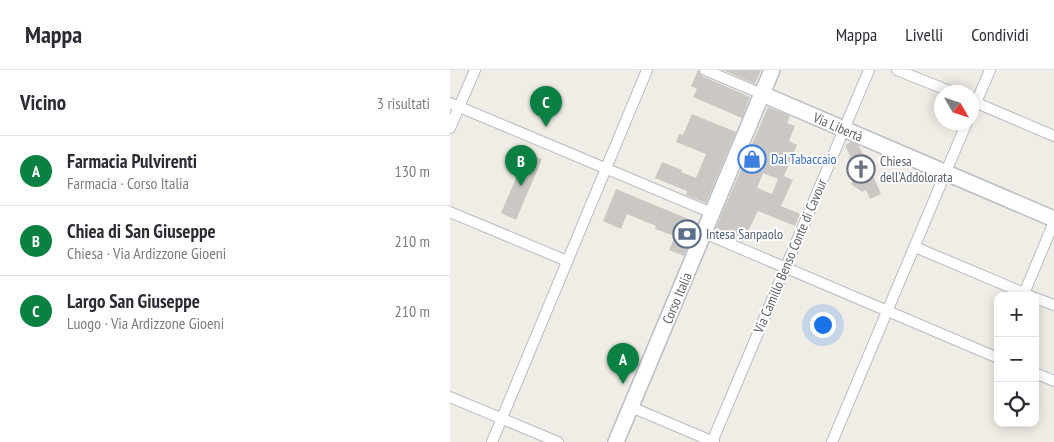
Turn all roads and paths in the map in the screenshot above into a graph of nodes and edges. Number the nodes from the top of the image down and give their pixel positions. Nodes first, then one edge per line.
1 (475, 70) edge
2 (647, 70) edge
3 (705, 70) edge
4 (772, 70) edge
5 (869, 70) edge
6 (897, 70) edge
7 (990, 70) edge
8 (934, 85) edge
9 (979, 93) edge
10 (762, 94) junction
11 (454, 105) edge
12 (979, 107) edge
13 (450, 128) edge
14 (844, 129) junction
15 (964, 130) edge
16 (1054, 136) edge
17 (606, 168) junction
18 (946, 173) junction
19 (450, 212) edge
20 (712, 213) junction
21 (1054, 220) edge
22 (704, 233) junction
23 (915, 247) junction
24 (567, 261) junction
25 (786, 267) junction
26 (1019, 292) edge
27 (1027, 292) edge
28 (1039, 300) edge
29 (1054, 306) edge
30 (888, 311) junction
31 (994, 356) edge
32 (1039, 375) edge
33 (1054, 381) edge
34 (450, 397) edge
35 (631, 407) junction
36 (502, 419) junction
37 (492, 442) edge
38 (558, 442) edge
39 (616, 442) edge
40 (712, 442) edge
41 (832, 442) edge

1 - 11 street
2 - 17 street
3 - 10 street, Via Libertà
4 - 10 street, Corso Italia
5 - 14 street, Via Camillo Benso Conte di Cavour
6 - 8 street
7 - 9 street
10 - 14 street, Via Libertà
10 - 20 street, Corso Italia
11 - 13 street
11 - 17 street
12 - 16 street
14 - 18 street, Via Libertà
14 - 25 street, Via Camillo Benso Conte di Cavour
15 - 18 street
17 - 20 street
17 - 24 street
18 - 21 street, Via Libertà
18 - 23 street
19 - 24 street
20 - 22 street, Corso Italia
21 - 27 street
22 - 25 street
22 - 35 street, Corso Italia
23 - 26 street
23 - 30 street
24 - 36 street
25 - 30 street
25 - 40 street, Via Camillo Benso Conte di Cavour
28 - 29 street
30 - 31 street
30 - 41 street
32 - 33 street
34 - 36 street
35 - 39 street, Corso Italia
35 - 40 street
36 - 37 street
36 - 38 street

